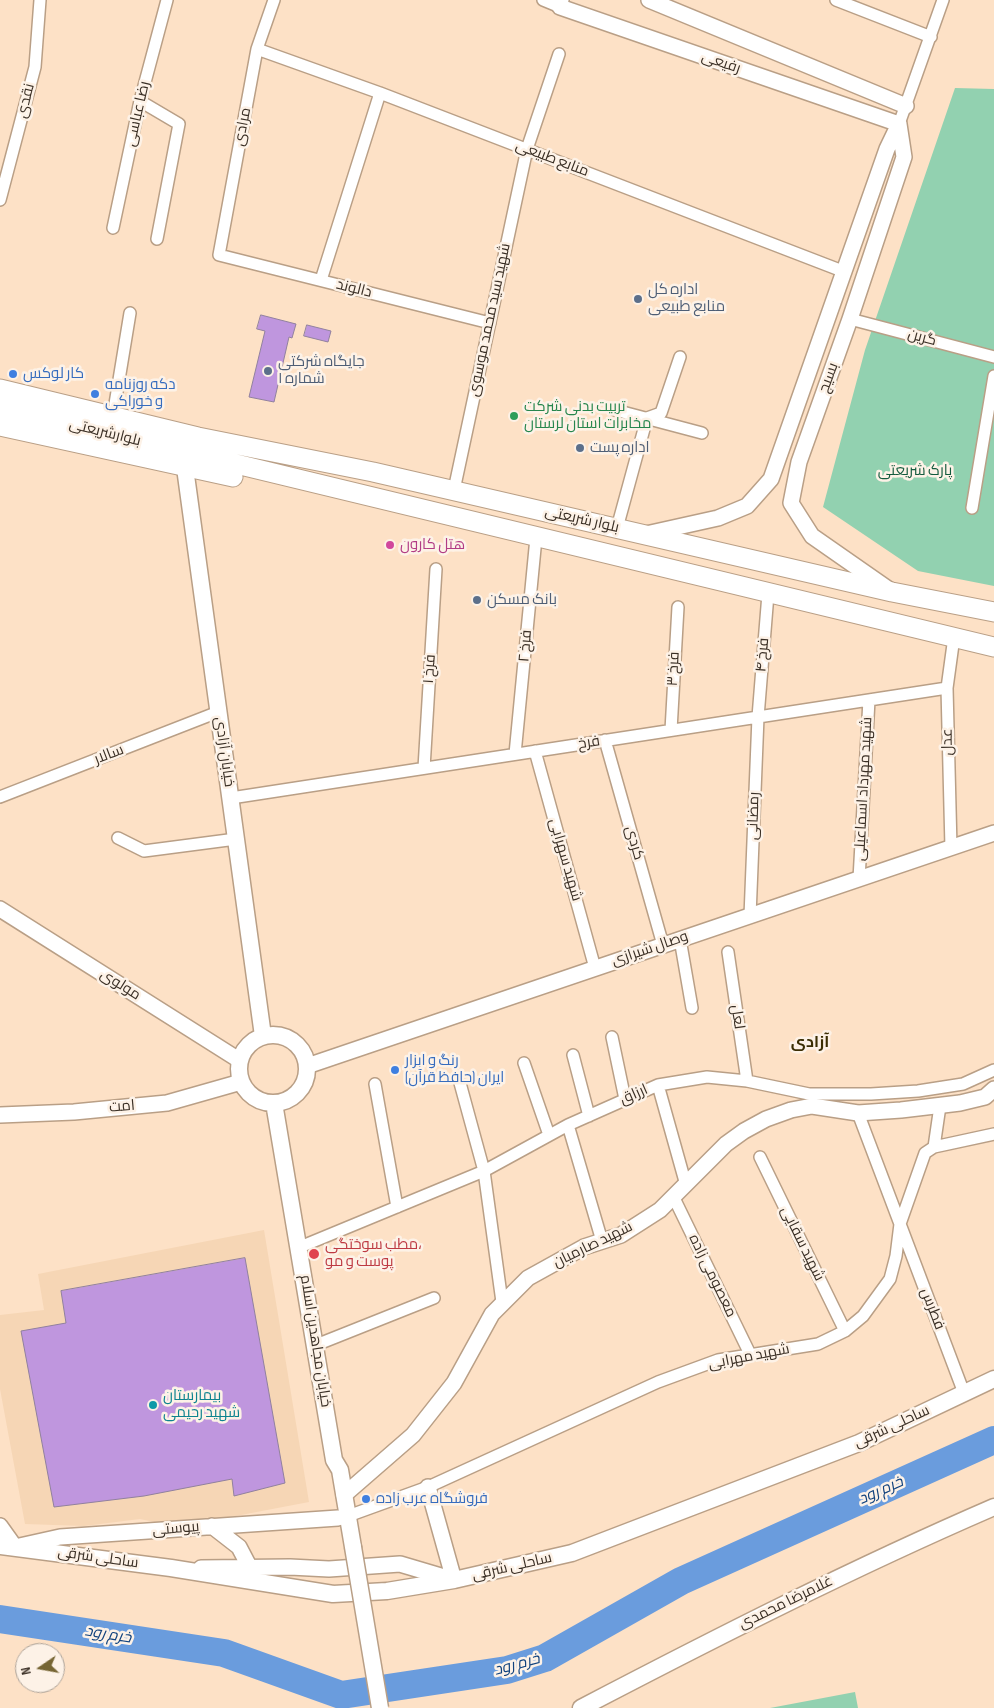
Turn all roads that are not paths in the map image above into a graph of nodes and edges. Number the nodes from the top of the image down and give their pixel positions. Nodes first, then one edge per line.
1 (40, 0) edge
2 (167, 0) edge
3 (274, 0) edge
4 (543, 0) edge
5 (649, 0) edge
6 (836, 0) edge
7 (943, 0) edge
8 (561, 4) edge
9 (931, 37) junction
10 (258, 50) junction
11 (559, 54) dead end
12 (380, 92) junction
13 (140, 101) junction
14 (906, 106) junction
15 (899, 124) junction
16 (527, 149) junction
17 (2, 184) edge
18 (0, 200) edge
19 (114, 228) dead end
20 (157, 239) dead end
21 (219, 255) joint
22 (845, 272) junction
23 (321, 280) junction
24 (130, 313) dead end
25 (830, 314) junction
26 (850, 319) junction
27 (490, 323) junction
28 (680, 357) dead end
29 (994, 357) edge
30 (0, 376) edge
31 (994, 376) edge
32 (0, 389) edge
33 (115, 404) junction
34 (0, 408) edge
35 (615, 410) dead end
36 (647, 418) junction
37 (0, 426) edge
38 (169, 429) joint
39 (702, 434) dead end
40 (198, 437) junction
41 (209, 459) joint
42 (185, 468) junction
43 (294, 480) junction
44 (454, 490) junction
45 (972, 508) dead end
46 (617, 528) junction
47 (646, 534) junction
48 (536, 538) junction
49 (436, 569) dead end
50 (892, 592) junction
51 (768, 594) junction
52 (678, 607) dead end
53 (994, 612) edge
54 (954, 638) junction
55 (994, 647) edge
56 (947, 688) junction
57 (869, 700) junction
58 (218, 712) junction
59 (758, 717) junction
60 (671, 730) junction
61 (605, 740) junction
62 (535, 751) junction
63 (516, 754) junction
64 (424, 768) junction
65 (0, 797) edge
66 (231, 798) junction
67 (994, 833) edge
68 (118, 838) dead end
69 (236, 839) junction
70 (951, 848) junction
71 (859, 879) junction
72 (0, 913) edge
73 (750, 916) junction
74 (680, 939) junction
75 (663, 945) junction
76 (728, 952) dead end
77 (596, 968) junction
78 (692, 1008) dead end
79 (263, 1036) junction
80 (612, 1037) dead end
81 (572, 1056) dead end
82 (240, 1060) junction
83 (524, 1063) dead end
84 (307, 1066) junction
85 (994, 1070) edge
86 (747, 1081) junction
87 (241, 1082) junction
88 (375, 1084) dead end
89 (460, 1084) dead end
90 (658, 1085) junction
91 (994, 1089) edge
92 (625, 1100) junction
93 (274, 1103) junction
94 (940, 1106) junction
95 (858, 1113) junction
96 (0, 1115) edge
97 (589, 1116) junction
98 (568, 1125) junction
99 (549, 1136) junction
100 (994, 1136) edge
101 (934, 1147) junction
102 (760, 1157) dead end
103 (484, 1171) junction
104 (686, 1185) junction
105 (674, 1198) junction
106 (397, 1206) junction
107 (900, 1224) junction
108 (602, 1241) junction
109 (300, 1247) junction
110 (434, 1298) dead end
111 (502, 1302) junction
112 (845, 1331) junction
113 (316, 1345) junction
114 (750, 1354) junction
115 (994, 1379) edge
116 (964, 1393) junction
117 (334, 1460) junction
118 (428, 1486) junction
119 (344, 1495) junction
120 (994, 1507) edge
121 (343, 1517) junction
122 (261, 1522) junction
123 (0, 1526) edge
124 (212, 1526) junction
125 (8, 1547) edge
126 (239, 1548) junction
127 (348, 1548) junction
128 (171, 1568) junction
129 (250, 1568) junction
130 (454, 1580) junction
131 (369, 1708) edge
132 (380, 1708) edge
133 (581, 1708) edge

1 - 17 street, نقدی
2 - 13 street, رضا عباسی
3 - 10 street, مرادی
4 - 8 street, رفیعی
5 - 14 street, رفیعی
6 - 9 street
7 - 9 street, بسیج
8 - 15 street, رفیعی
9 - 14 street, بسیج
10 - 12 street, منابع طبیعی
10 - 21 street, مرادی
11 - 16 street, شهید سید محمد موسوی
12 - 16 street, منابع طبیعی
12 - 23 street
13 - 19 street, رضا عباسی
13 - 20 street
14 - 15 street, بسیج
15 - 22 street, بسیج
15 - 26 street, بسیج
16 - 22 street, منابع طبیعی
16 - 27 street, شهید سید محمد موسوی
17 - 18 street, نقدی
21 - 23 street, دالوند
22 - 25 street, بسیج
23 - 27 street, دالوند
24 - 33 street
25 - 26 street
25 - 47 street, بسیج
26 - 29 street, گرین
26 - 50 street, بسیج
27 - 44 street, شهید سید محمد موسوی
28 - 36 street
30 - 33 main road
31 - 45 street
32 - 38 main road, بلوارشریعتی
33 - 40 main road
34 - 41 main road, بلوارشریعتی
35 - 36 street
36 - 39 street
36 - 46 street
37 - 42 main road
38 - 40 main road, بلوار شریعتی
40 - 44 main road, بلوار شریعتی
41 - 43 main road, بلوار شریعتی
42 - 43 main road
42 - 58 main road, خیابان آزادی
43 - 48 main road, بلوار شریعتی
44 - 46 main road, بلوار شریعتی
46 - 47 main road, بلوار شریعتی
47 - 50 main road, بلوار شریعتی
48 - 51 main road, بلوار شریعتی
48 - 63 street, فرخ ۲
49 - 64 street, فرخ ۱
50 - 53 main road, بلوار شریعتی
51 - 54 main road, بلوار شریعتی
51 - 59 street, فرخ ۴
52 - 60 street, فرخ ۳
54 - 55 main road, بلوار شریعتی
54 - 56 street, عدل
56 - 57 street, فرخ
56 - 70 street, عدل
57 - 59 street, فرخ
57 - 71 street, شهید مهرداد اسماعیلی
58 - 65 street, سالار
58 - 66 main road, خیابان آزادی
59 - 60 street, فرخ
59 - 73 street, رمضانی
60 - 61 street, فرخ
61 - 62 street, فرخ
61 - 75 street, کردی
62 - 63 street, فرخ
62 - 77 street, شهید سهرابی
63 - 64 street, فرخ
64 - 66 street, فرخ
66 - 69 main road, خیابان آزادی
67 - 70 street, وصال شیرازی
68 - 69 street
69 - 79 main road, خیابان آزادی
70 - 71 street, وصال شیرازی
71 - 73 street, وصال شیرازی
72 - 82 street, مولوی
73 - 74 street, وصال شیرازی
74 - 75 street, وصال شیرازی
74 - 78 street
75 - 77 street, وصال شیرازی
76 - 86 street, لعل
77 - 84 street, وصال شیرازی
79 - 82 main road
79 - 84 main road
80 - 92 street
81 - 97 street
82 - 87 main road
83 - 99 street
84 - 93 main road
85 - 86 street, ارزاق
86 - 90 street, ارزاق
87 - 93 main road
87 - 96 street, امت
88 - 106 street
89 - 103 street
90 - 92 street, ارزاق
90 - 104 street
91 - 94 street, شهید صارمیان
92 - 97 street, ارزاق
93 - 109 main road, خیابان مجاهدین اسلام
94 - 95 street, شهید صارمیان
94 - 101 street
95 - 104 street, شهید صارمیان
95 - 107 street, فطرس
97 - 98 street, ارزاق
98 - 99 street, ارزاق
98 - 108 street
99 - 103 street, ارزاق
100 - 101 street
101 - 107 street, شهید مهرابی
102 - 112 street, شهید سقایی
103 - 106 street, ارزاق
103 - 111 street
104 - 105 street, شهید صارمیان
105 - 108 street, شهید صارمیان
105 - 114 street, معصومی زاده
106 - 109 street, ارزاق
107 - 112 street, شهید مهرابی
107 - 116 street, فطرس
108 - 111 street, شهید صارمیان
109 - 113 main road, خیابان مجاهدین اسلام
110 - 113 street
111 - 119 street, شهید صارمیان
112 - 114 street, شهید مهرابی
113 - 117 main road, خیابان مجاهدین اسلام
114 - 118 street, شهید مهرابی
115 - 116 main road, ساحلی شرقی
116 - 130 main road, ساحلی شرقی
117 - 119 main road, خیابان مجاهدین اسلام
117 - 121 main road, خیابان مجاهدین اسلام
118 - 121 street, شهید مهرابی
118 - 130 street
119 - 121 main road, خیابان مجاهدین اسلام
120 - 133 main road, غلامرضا محمدی
121 - 122 street, پیوستی
121 - 127 main road, خیابان مجاهدین اسلام
122 - 124 street, پیوستی
122 - 126 street
123 - 125 street
124 - 125 street, پیوستی
124 - 126 street
125 - 128 main road, ساحلی شرقی
126 - 129 street
127 - 131 main road, خیابان مجاهدین اسلام
127 - 132 main road, خیابان مجاهدین اسلام, bridge
128 - 129 street
128 - 130 main road, ساحلی شرقی
129 - 130 street

